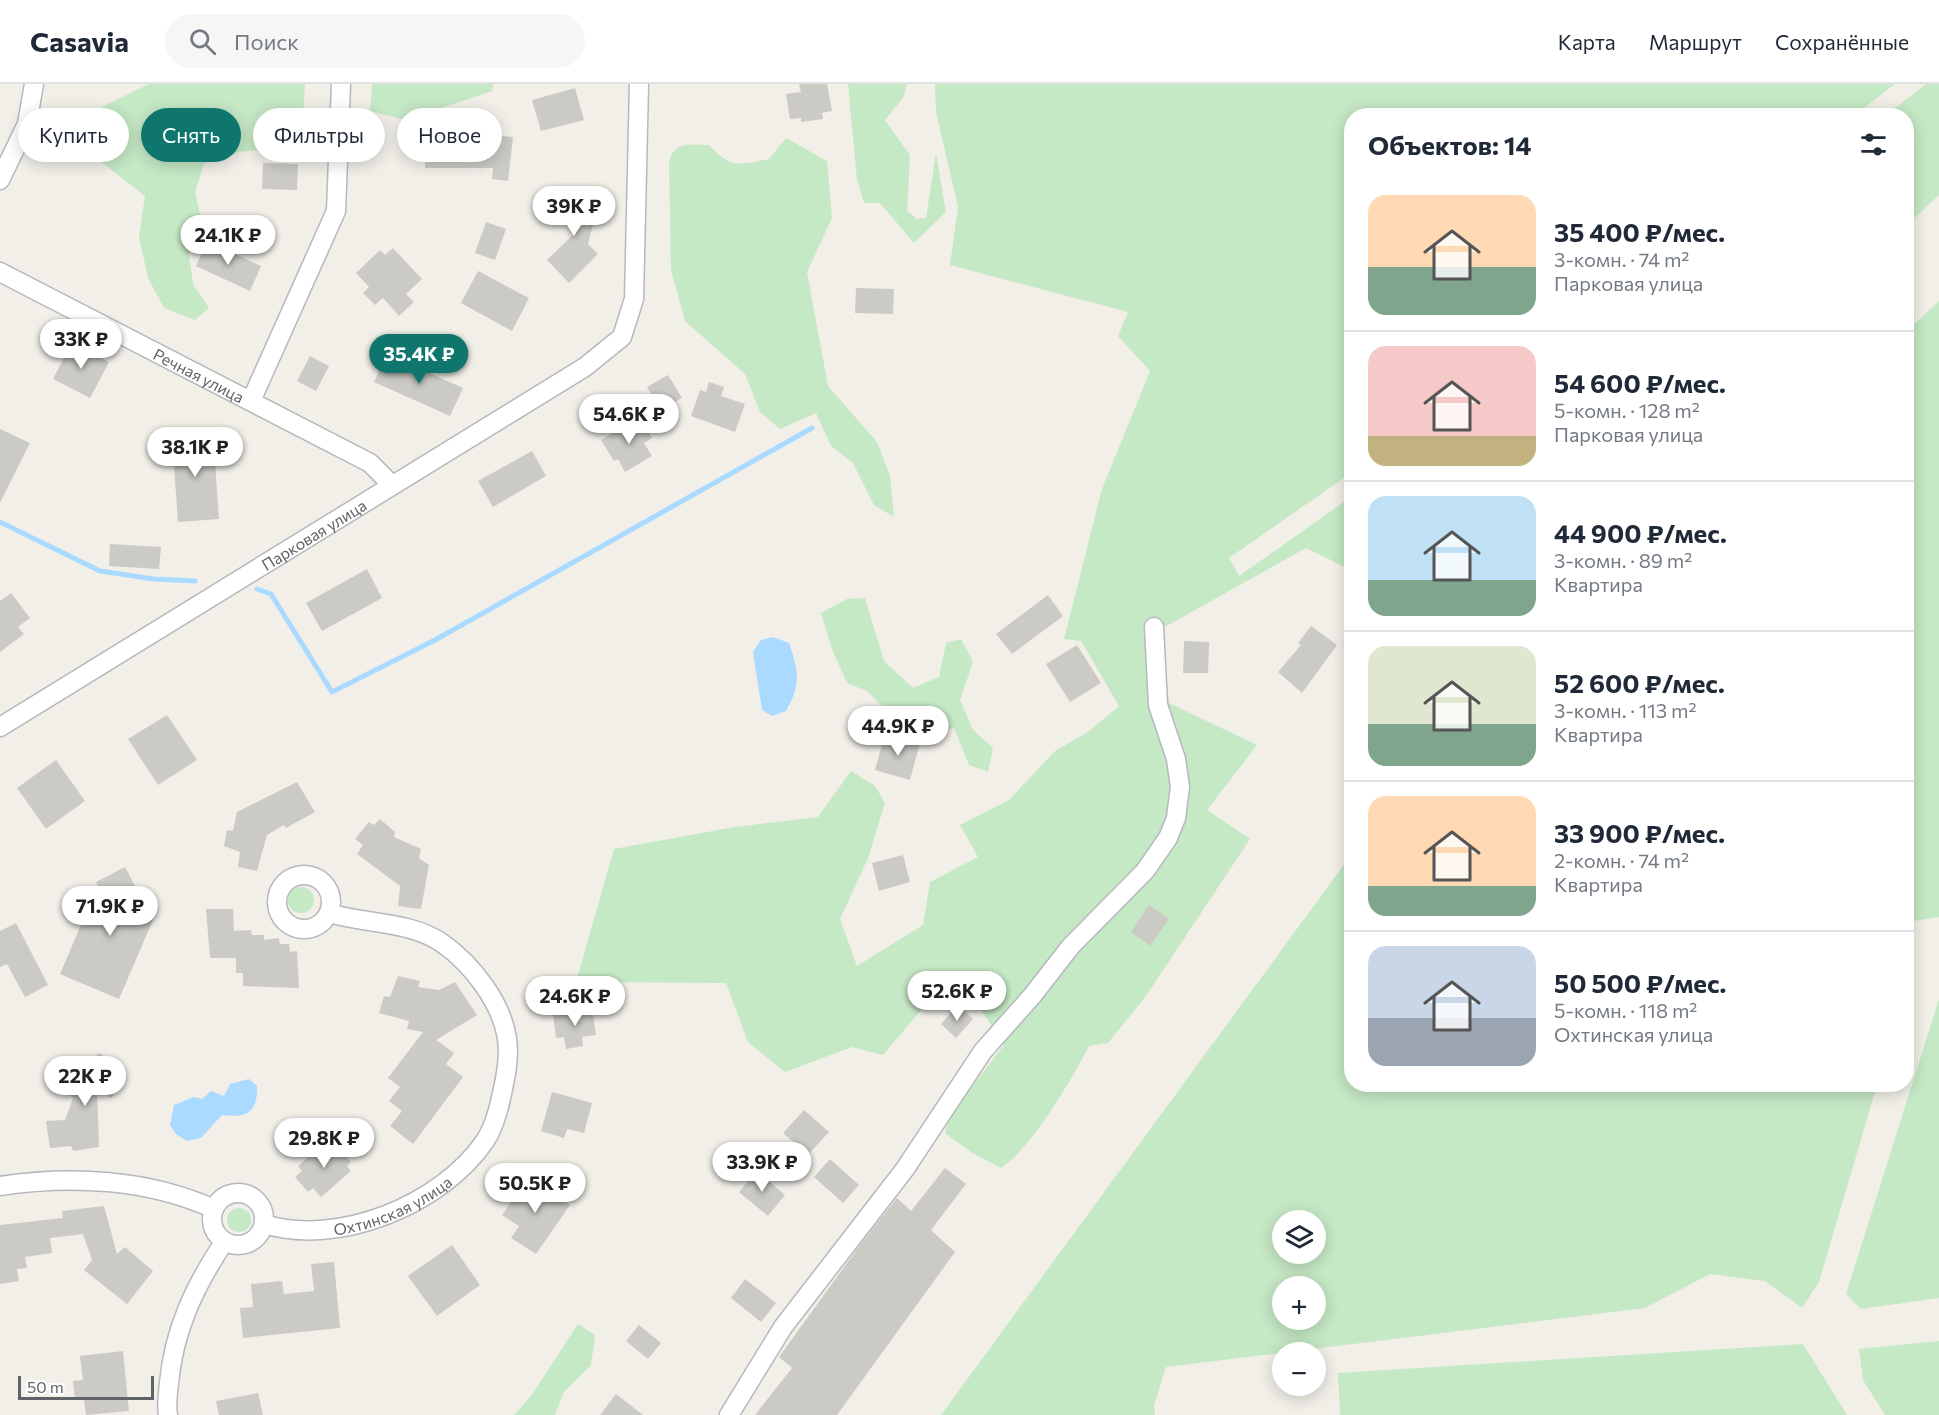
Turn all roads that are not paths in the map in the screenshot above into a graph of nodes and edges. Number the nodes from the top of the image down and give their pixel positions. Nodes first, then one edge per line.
1 (34, 84) edge
2 (341, 84) edge
3 (639, 84) edge
4 (0, 180) edge
5 (0, 272) edge
6 (251, 401) junction
7 (392, 485) junction
8 (1154, 627) dead end
9 (0, 727) edge
10 (329, 913) dead end
11 (0, 1186) edge
12 (214, 1209) junction
13 (264, 1224) junction
14 (224, 1242) junction
15 (168, 1415) edge
16 (729, 1415) edge

1 - 4 street
2 - 6 street
3 - 7 street, Парковая улица
5 - 6 street, Речная улица
6 - 7 street, Речная улица
7 - 9 street, Парковая улица
8 - 16 street
10 - 13 street, Охтинская улица
11 - 12 street
12 - 13 street
12 - 14 street
13 - 14 street
14 - 15 street

